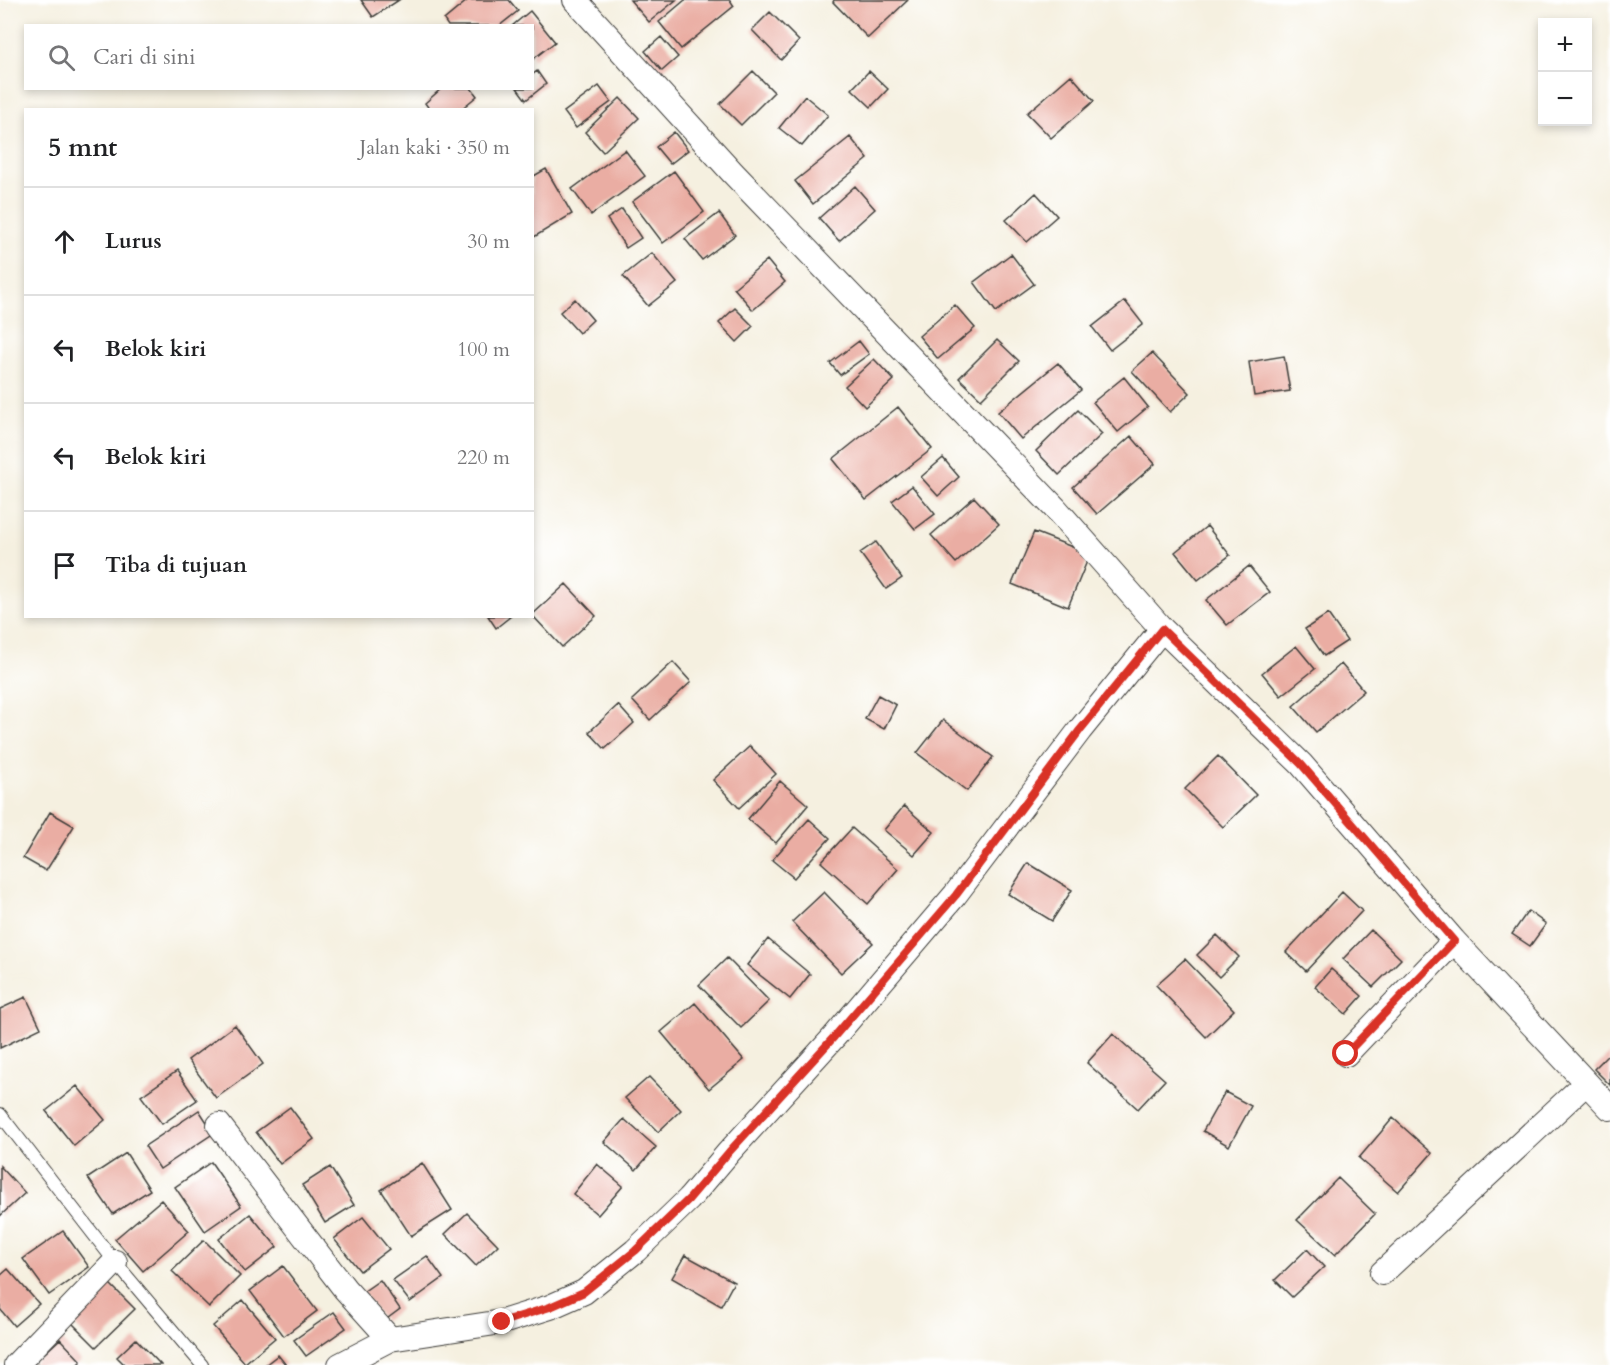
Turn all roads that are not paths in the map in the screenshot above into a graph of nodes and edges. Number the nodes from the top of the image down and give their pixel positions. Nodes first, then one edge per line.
1 (575, 0) edge
2 (1162, 629) junction
3 (1454, 941) junction
4 (1346, 1054) dead end
5 (1586, 1083) junction
6 (1610, 1108) edge
7 (0, 1114) edge
8 (219, 1125) dead end
9 (115, 1262) junction
10 (1382, 1273) dead end
11 (390, 1339) junction
12 (16, 1365) edge
13 (202, 1365) edge
14 (340, 1365) edge

1 - 2 street
2 - 3 street
2 - 11 street
3 - 4 street
3 - 5 street
5 - 6 street
5 - 10 street
7 - 9 lane
8 - 11 street
9 - 12 street
9 - 13 lane
11 - 14 street

